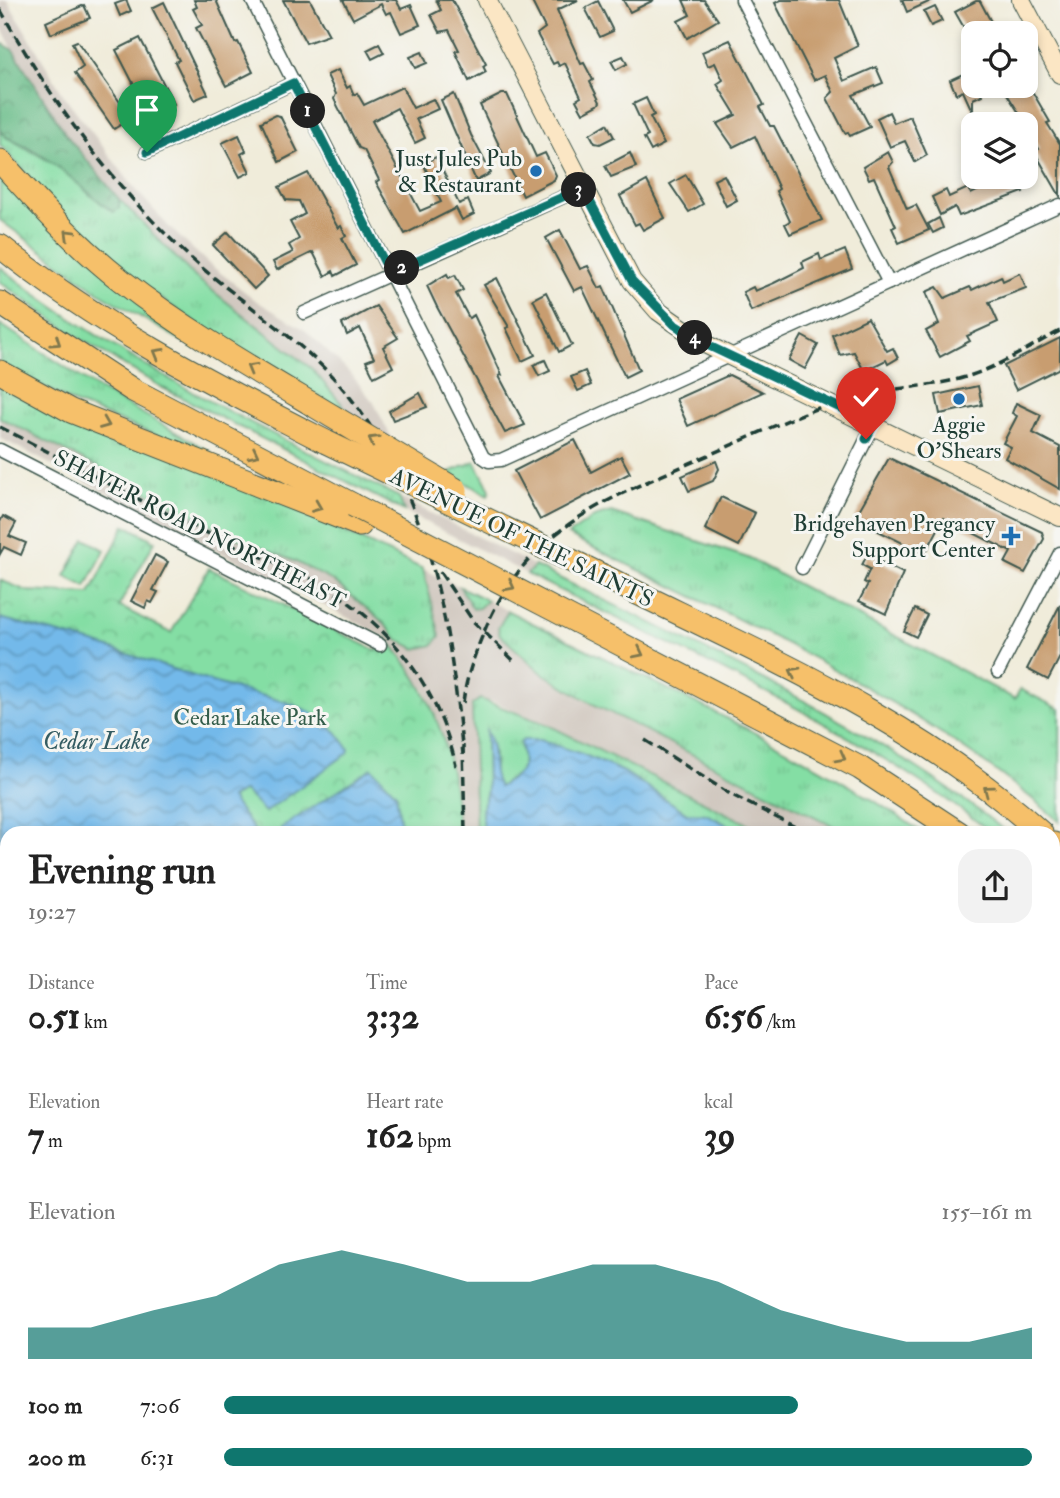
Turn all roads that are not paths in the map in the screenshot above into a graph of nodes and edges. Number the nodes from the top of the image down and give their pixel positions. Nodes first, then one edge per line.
1 (252, 0) edge
2 (487, 0) edge
3 (742, 0) edge
4 (1021, 0) edge
5 (1060, 74) edge
6 (293, 83) junction
7 (147, 152) dead end
8 (0, 161) edge
9 (583, 188) junction
10 (1060, 205) edge
11 (0, 246) edge
12 (390, 273) junction
13 (889, 283) junction
14 (0, 303) edge
15 (304, 313) dead end
16 (729, 356) junction
17 (0, 372) edge
18 (874, 424) junction
19 (0, 450) edge
20 (356, 515) junction
21 (1060, 517) edge
22 (535, 541) junction
23 (1060, 553) edge
24 (802, 568) dead end
25 (380, 645) dead end
26 (998, 673) dead end
27 (948, 826) edge
28 (1032, 826) edge

1 - 6 street
2 - 9 main road
3 - 13 street
4 - 5 main road
6 - 7 street
6 - 12 street
22 -> 8 highway, bridge
9 - 12 street
9 - 16 main road
10 - 13 street
22 -> 11 highway, AVENUE OF THE SAINTS, bridge
12 - 15 street
12 - 16 street
13 - 16 street
14 -> 20 highway, AVENUE OF THE SAINTS
16 - 18 main road
17 -> 20 highway
18 - 21 main road
18 - 24 street
19 - 25 street, SHAVER ROAD NORTHEAST
20 -> 27 highway, AVENUE OF THE SAINTS, bridge
28 -> 22 highway, AVENUE OF THE SAINTS, bridge
23 - 26 street

